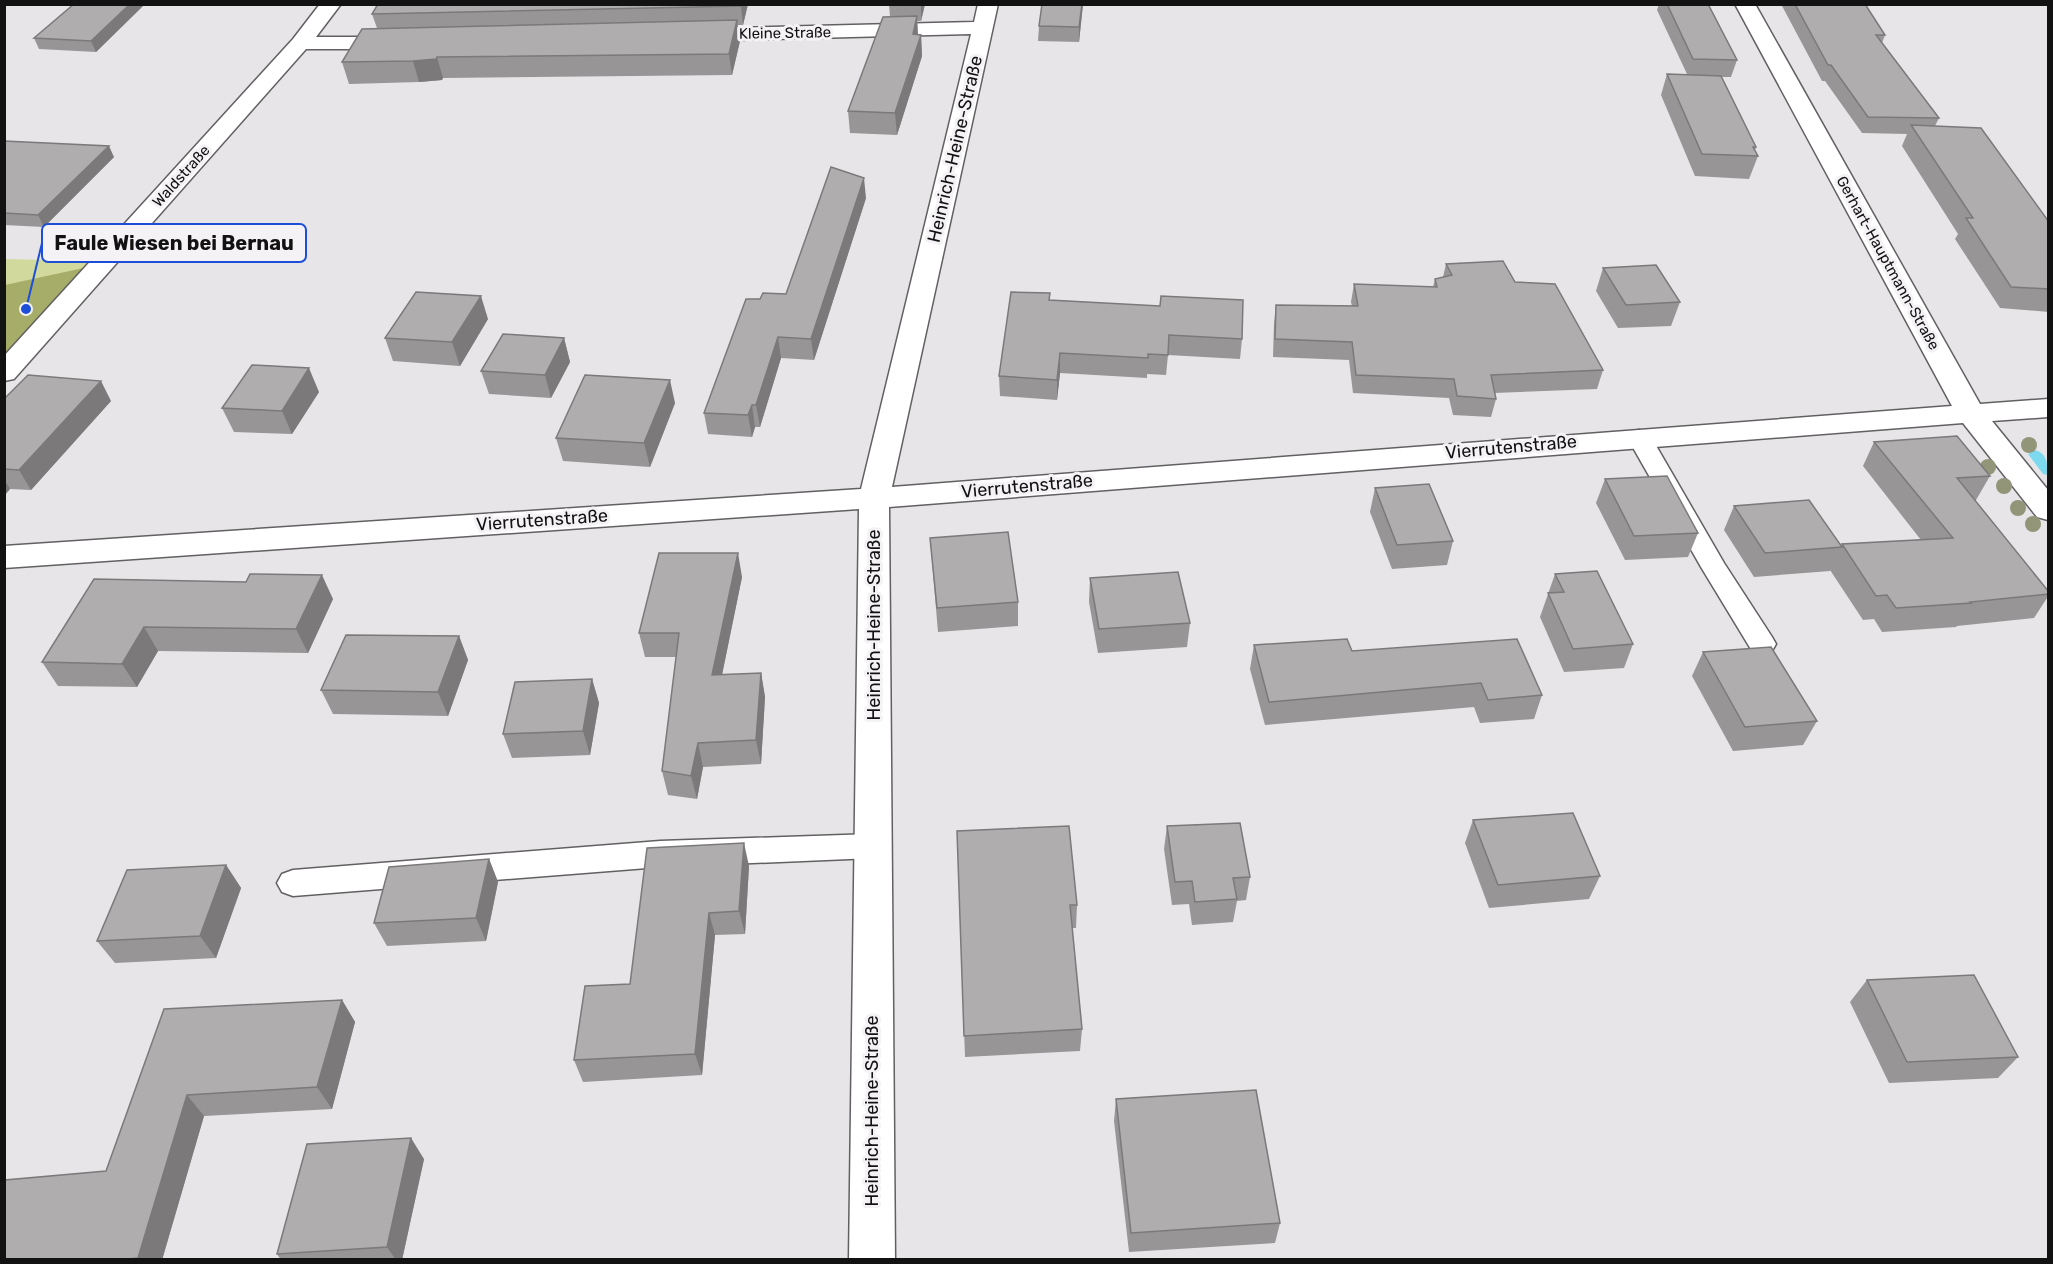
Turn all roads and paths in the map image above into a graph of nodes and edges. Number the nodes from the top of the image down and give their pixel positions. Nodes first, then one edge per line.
1 (331, 4) edge
2 (1745, 4) edge
3 (985, 16) edge
4 (669, 35) edge
5 (420, 42) edge
6 (300, 43) junction
7 (4, 373) edge
8 (2049, 408) edge
9 (1970, 412) junction
10 (1639, 437) junction
11 (874, 498) junction
12 (2049, 510) edge
13 (4, 557) edge
14 (1762, 644) dead end
15 (873, 846) junction
16 (293, 883) dead end
17 (872, 1260) edge

1 - 6 street, Waldstraße
2 - 9 street, Gerhart-Hauptmann-Straße
3 - 4 street, Kleine Straße
3 - 11 street, Heinrich-Heine-Straße
5 - 6 street
6 - 7 street, Waldstraße
8 - 9 street, Vierrutenstraße
9 - 10 street, Vierrutenstraße
9 - 12 street, Gerhart-Hauptmann-Straße
10 - 11 street, Vierrutenstraße
10 - 14 lane
11 - 13 street, Vierrutenstraße
11 - 15 street, Heinrich-Heine-Straße
15 - 16 lane
15 - 17 street, Heinrich-Heine-Straße

